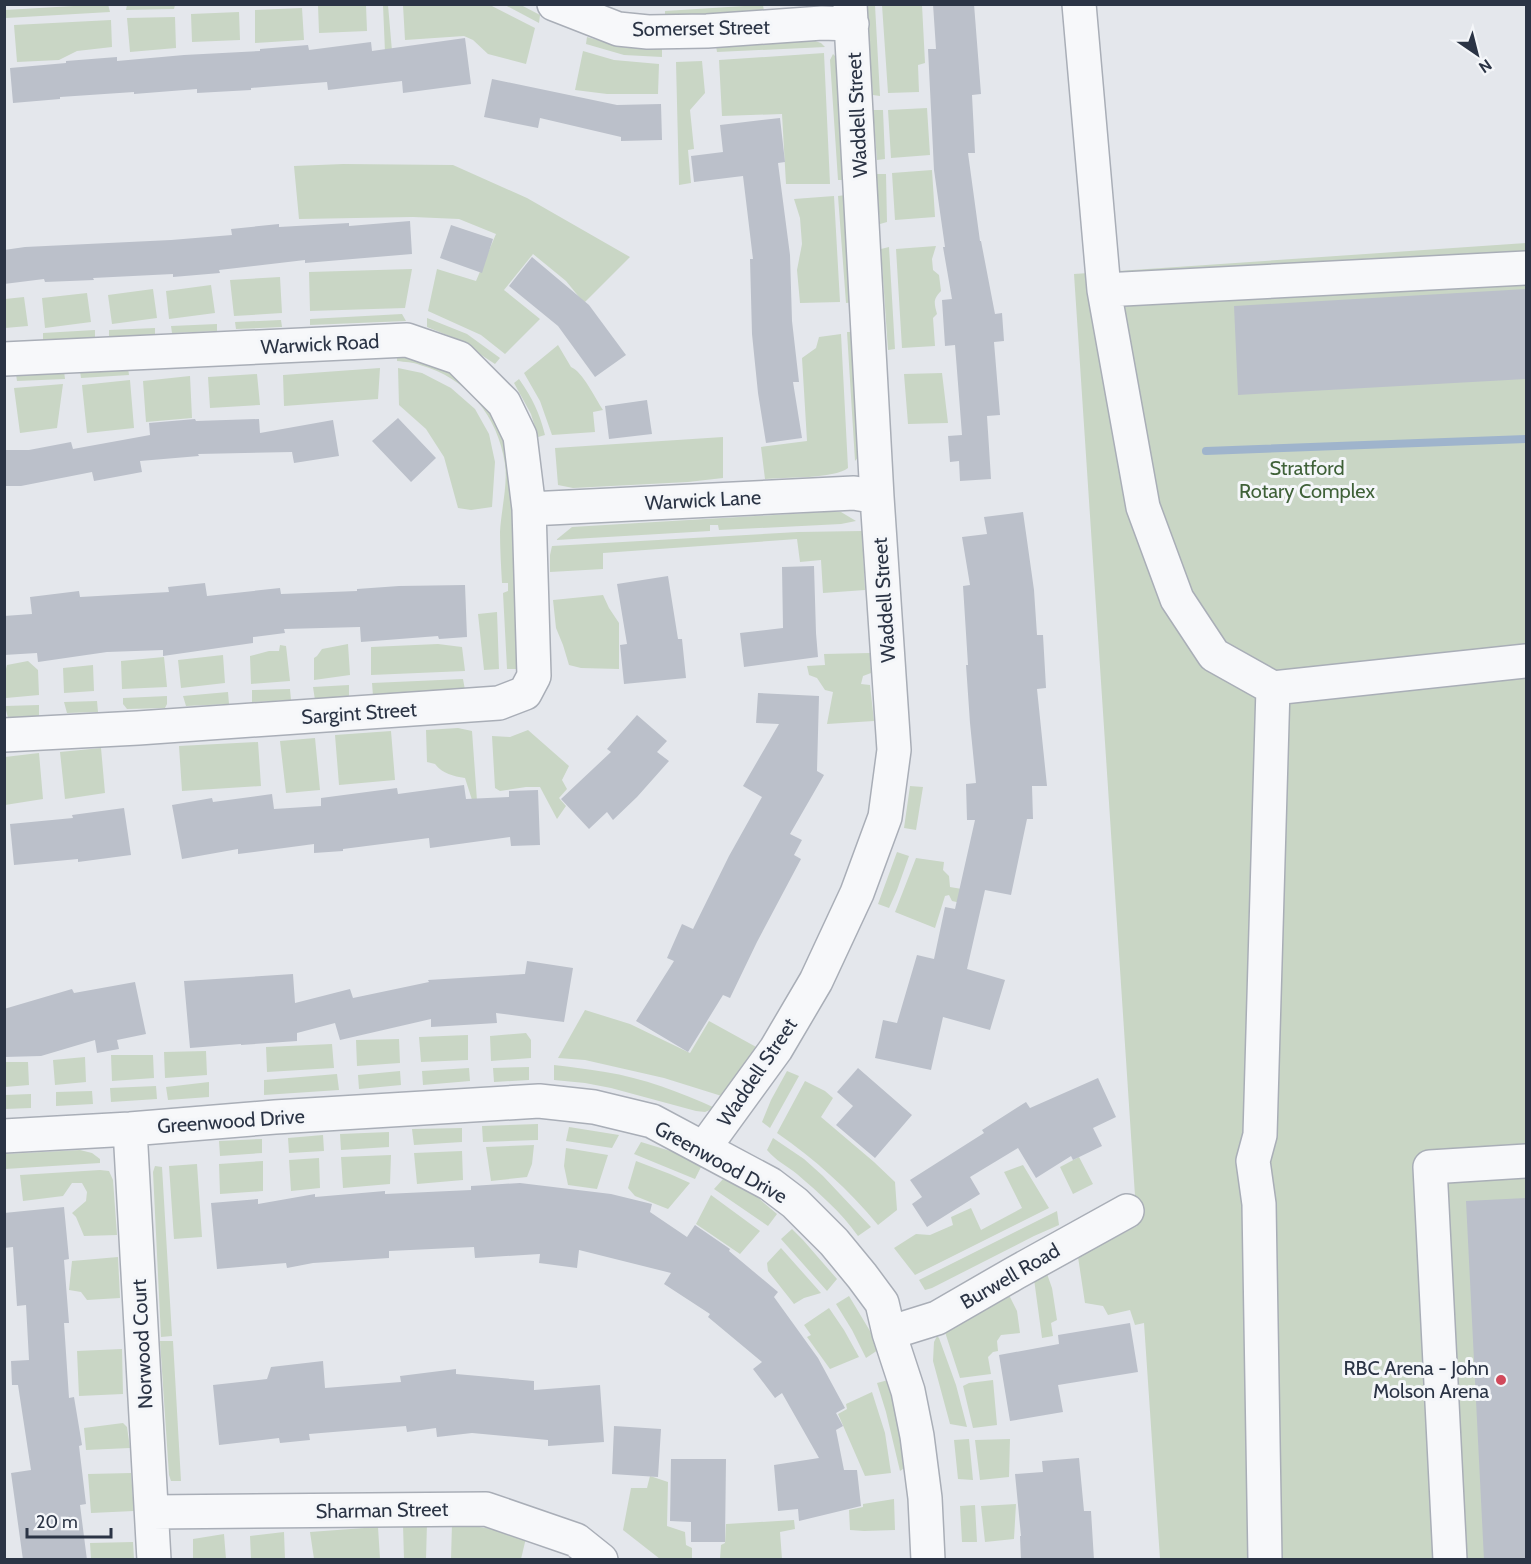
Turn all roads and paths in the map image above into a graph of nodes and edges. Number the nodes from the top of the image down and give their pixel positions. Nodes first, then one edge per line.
1 (554, 4) edge
2 (1079, 4) edge
3 (851, 14) edge
4 (1527, 268) edge
5 (1104, 290) junction
6 (4, 359) edge
7 (877, 496) junction
8 (529, 509) junction
9 (1527, 661) edge
10 (1273, 688) junction
11 (4, 735) edge
12 (130, 1129) junction
13 (4, 1136) edge
14 (704, 1148) junction
15 (1527, 1161) edge
16 (1127, 1211) dead end
17 (889, 1333) junction
18 (152, 1512) junction
19 (154, 1560) edge
20 (601, 1560) edge
21 (928, 1560) edge
22 (1265, 1560) edge
23 (1450, 1560) edge

1 - 3 street, Somerset Street
2 - 5 street
3 - 7 street, Waddell Street
4 - 5 street
5 - 10 street
6 - 8 street, Warwick Road
7 - 8 street, Warwick Lane
7 - 14 street, Waddell Street
8 - 11 street, Sargint Street
9 - 10 street
10 - 22 street
12 - 13 street, Greenwood Drive
12 - 14 street, Greenwood Drive
12 - 18 street, Norwood Court
14 - 17 street, Greenwood Drive
15 - 23 street
16 - 17 street, Burwell Road
17 - 21 street, Greenwood Drive
18 - 19 street, Norwood Court
18 - 20 street, Sharman Street

